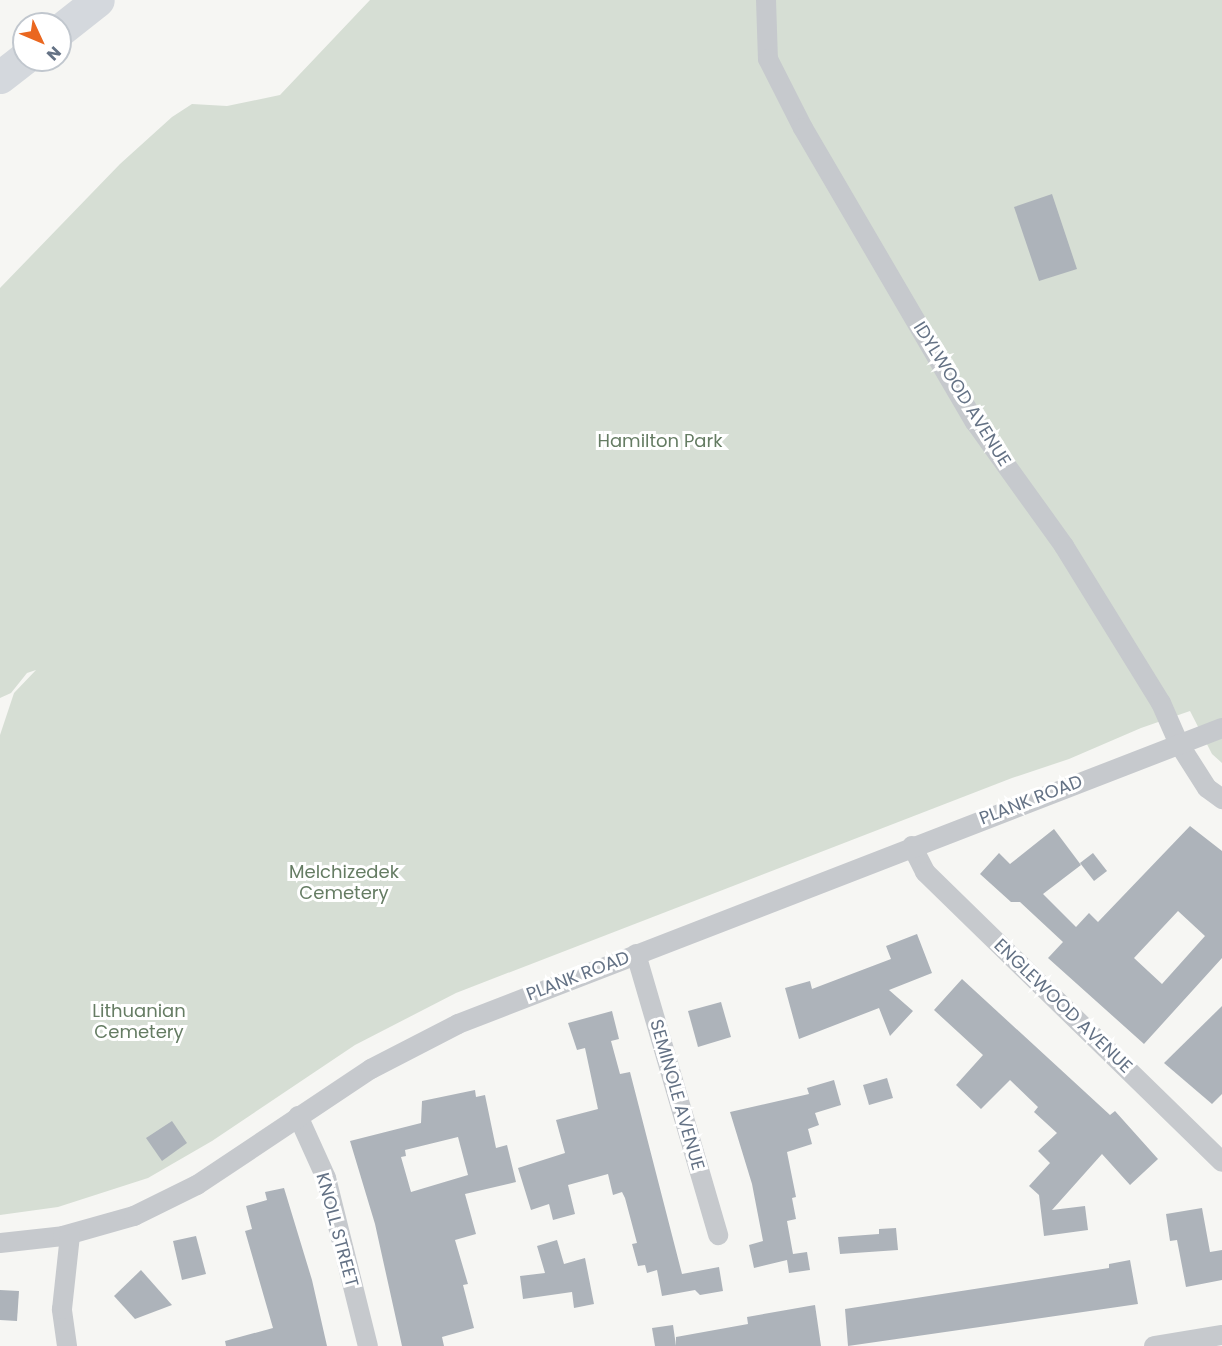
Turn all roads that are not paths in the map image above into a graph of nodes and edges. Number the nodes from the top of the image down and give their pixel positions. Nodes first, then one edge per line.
1 (98, 0) edge
2 (766, 0) edge
3 (72, 21) edge
4 (12, 68) edge
5 (0, 77) edge
6 (1222, 728) edge
7 (1179, 744) junction
8 (1222, 799) edge
9 (912, 846) junction
10 (636, 954) junction
11 (298, 1116) junction
12 (1222, 1162) edge
13 (70, 1235) junction
14 (718, 1235) dead end
15 (0, 1243) edge
16 (1222, 1335) edge
17 (67, 1346) edge
18 (368, 1346) edge
19 (1154, 1346) edge

1 - 3 highway
2 - 7 street, IDYLWOOD AVENUE
4 - 5 highway
6 - 7 street, PLANK ROAD
7 - 8 street, IDYLWOOD AVENUE
7 - 9 street, PLANK ROAD
9 - 10 street, PLANK ROAD
9 - 12 street, ENGLEWOOD AVENUE
10 - 11 street, PLANK ROAD
10 - 14 street, SEMINOLE AVENUE
11 - 13 street, PLANK ROAD
11 - 18 street, KNOLL STREET
13 - 15 street, PLANK ROAD
13 - 17 street
16 - 19 street

